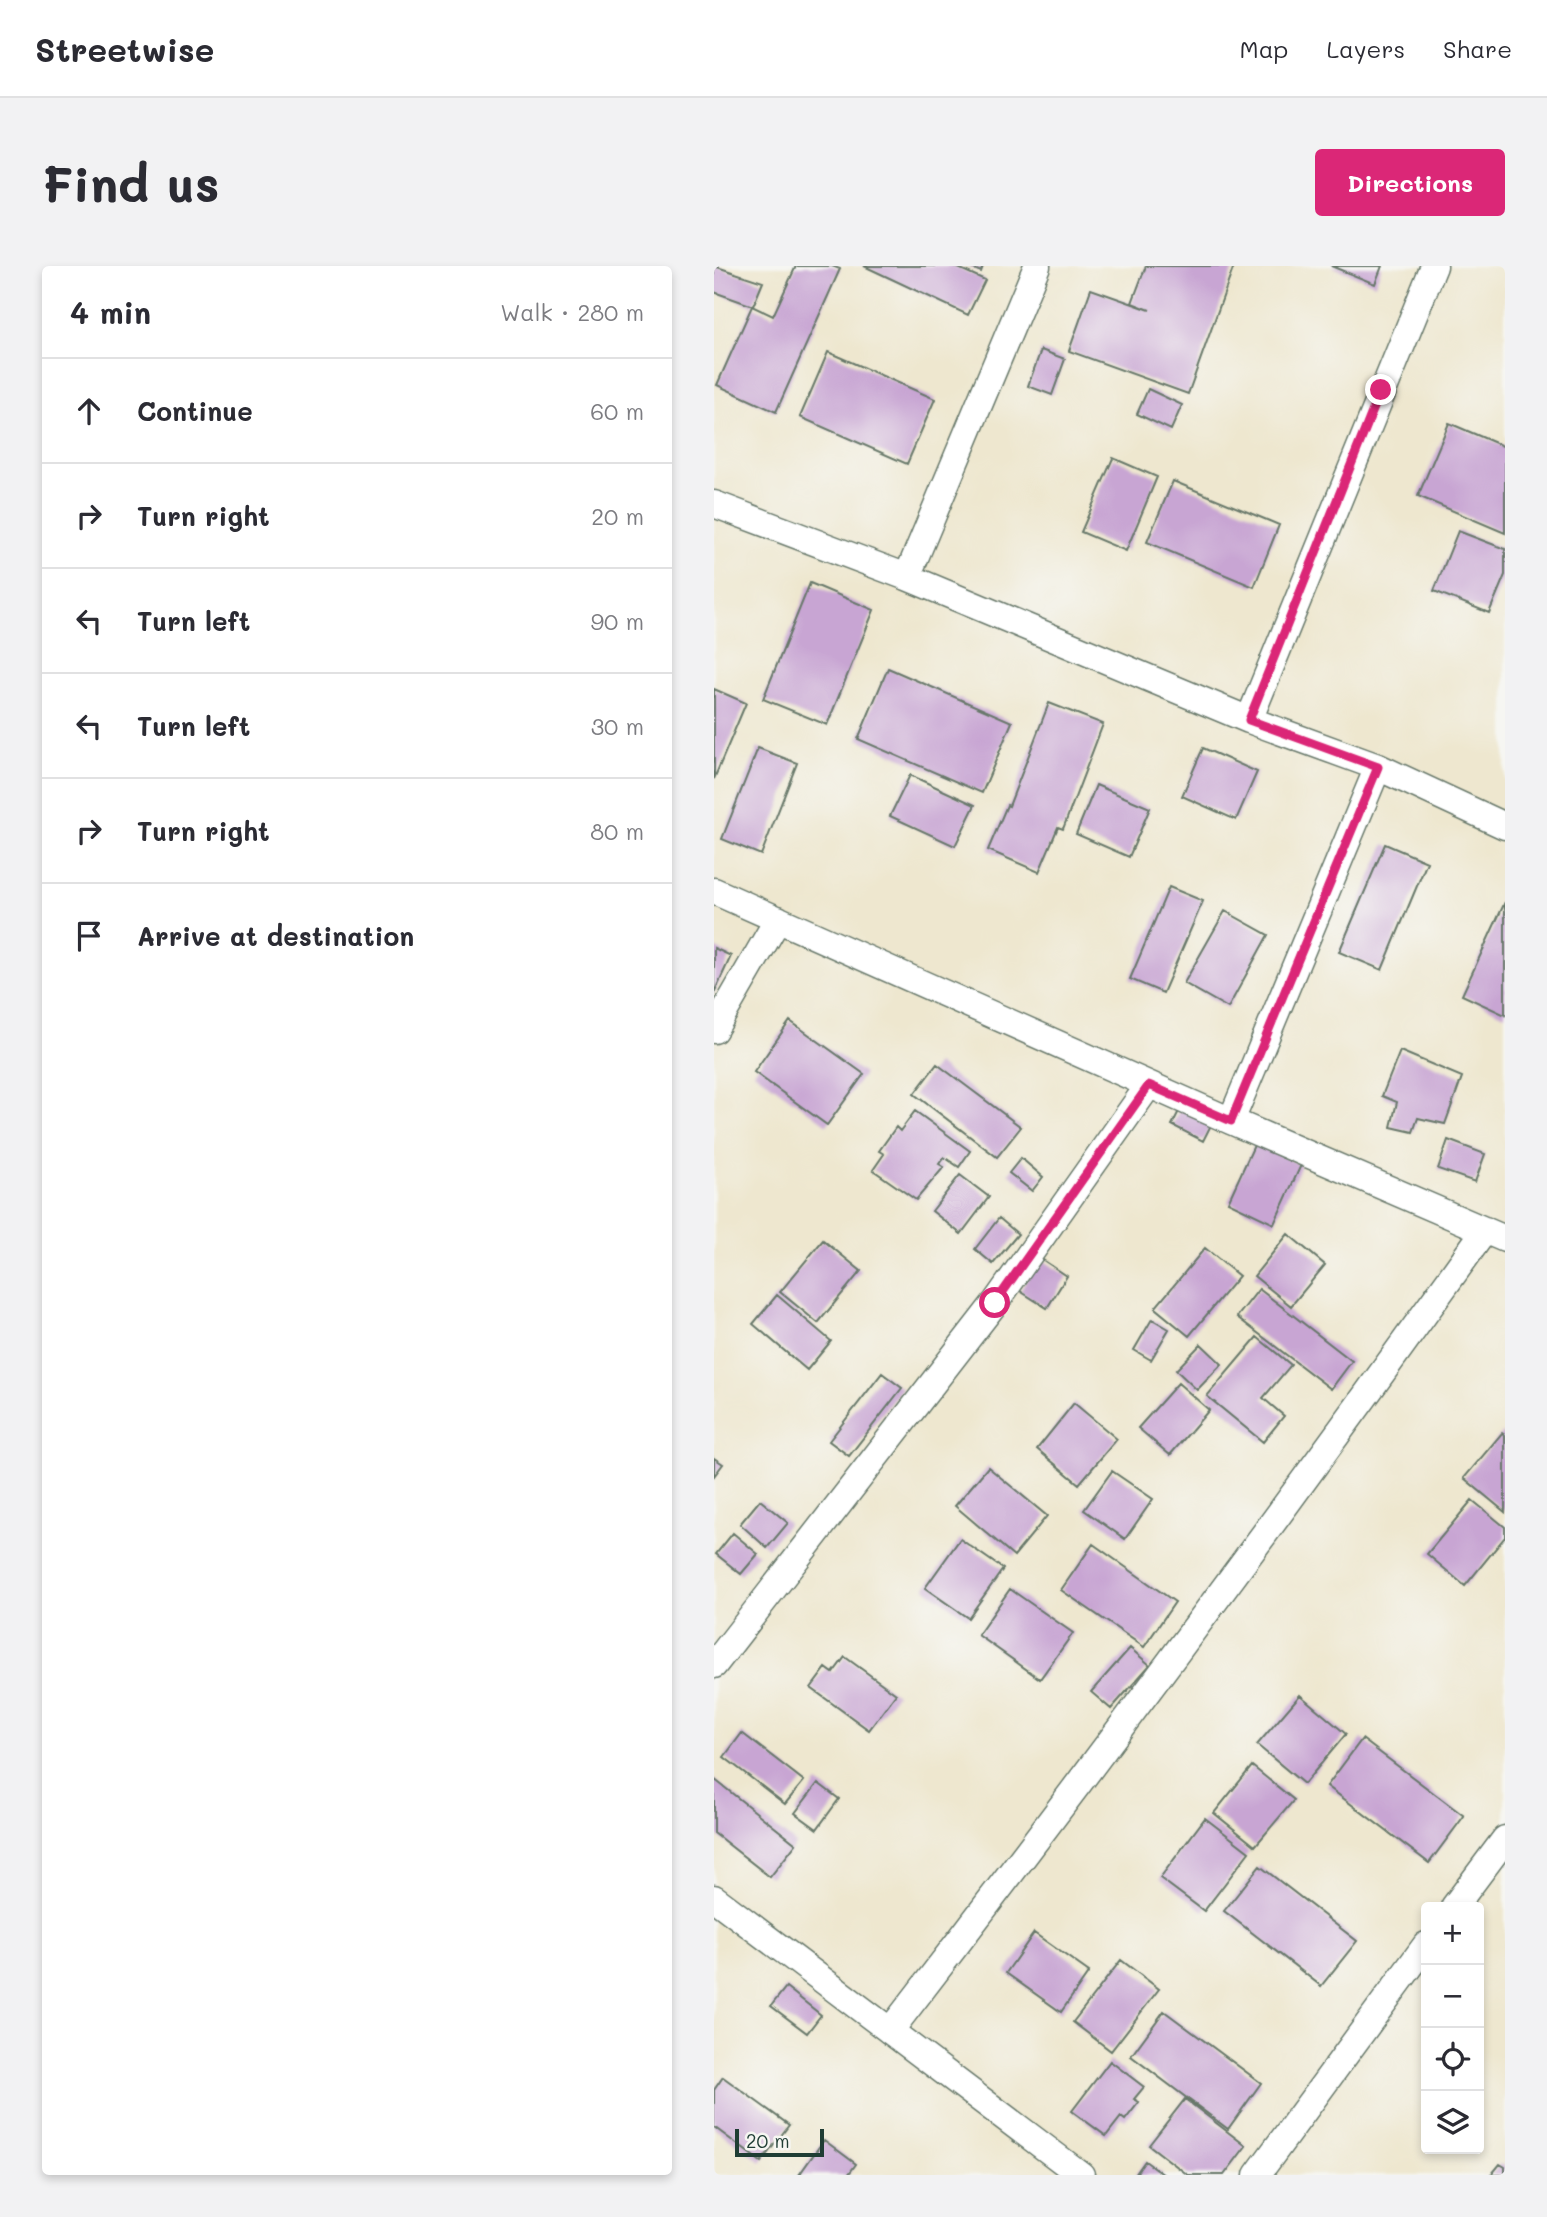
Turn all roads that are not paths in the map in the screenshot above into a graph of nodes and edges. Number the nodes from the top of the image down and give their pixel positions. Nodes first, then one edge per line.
1 (1037, 266) edge
2 (1434, 266) edge
3 (714, 504) edge
4 (907, 577) junction
5 (1249, 720) junction
6 (1378, 767) junction
7 (1505, 826) edge
8 (714, 891) edge
9 (778, 919) junction
10 (714, 1031) edge
11 (1149, 1085) junction
12 (1231, 1121) junction
13 (1495, 1235) edge
14 (714, 1665) edge
15 (1505, 1839) edge
16 (714, 1898) edge
17 (1458, 1902) edge
18 (1421, 1952) edge
19 (890, 2031) junction
20 (1081, 2175) edge
21 (1257, 2175) edge

1 - 4 street
2 - 5 street
3 - 4 street
4 - 5 street
5 - 6 street
6 - 7 street
6 - 12 street
8 - 9 street
9 - 10 street
9 - 11 street
11 - 12 street
11 - 14 street
12 - 13 street
13 - 19 street
15 - 17 street
16 - 19 street
18 - 21 street
19 - 20 street

